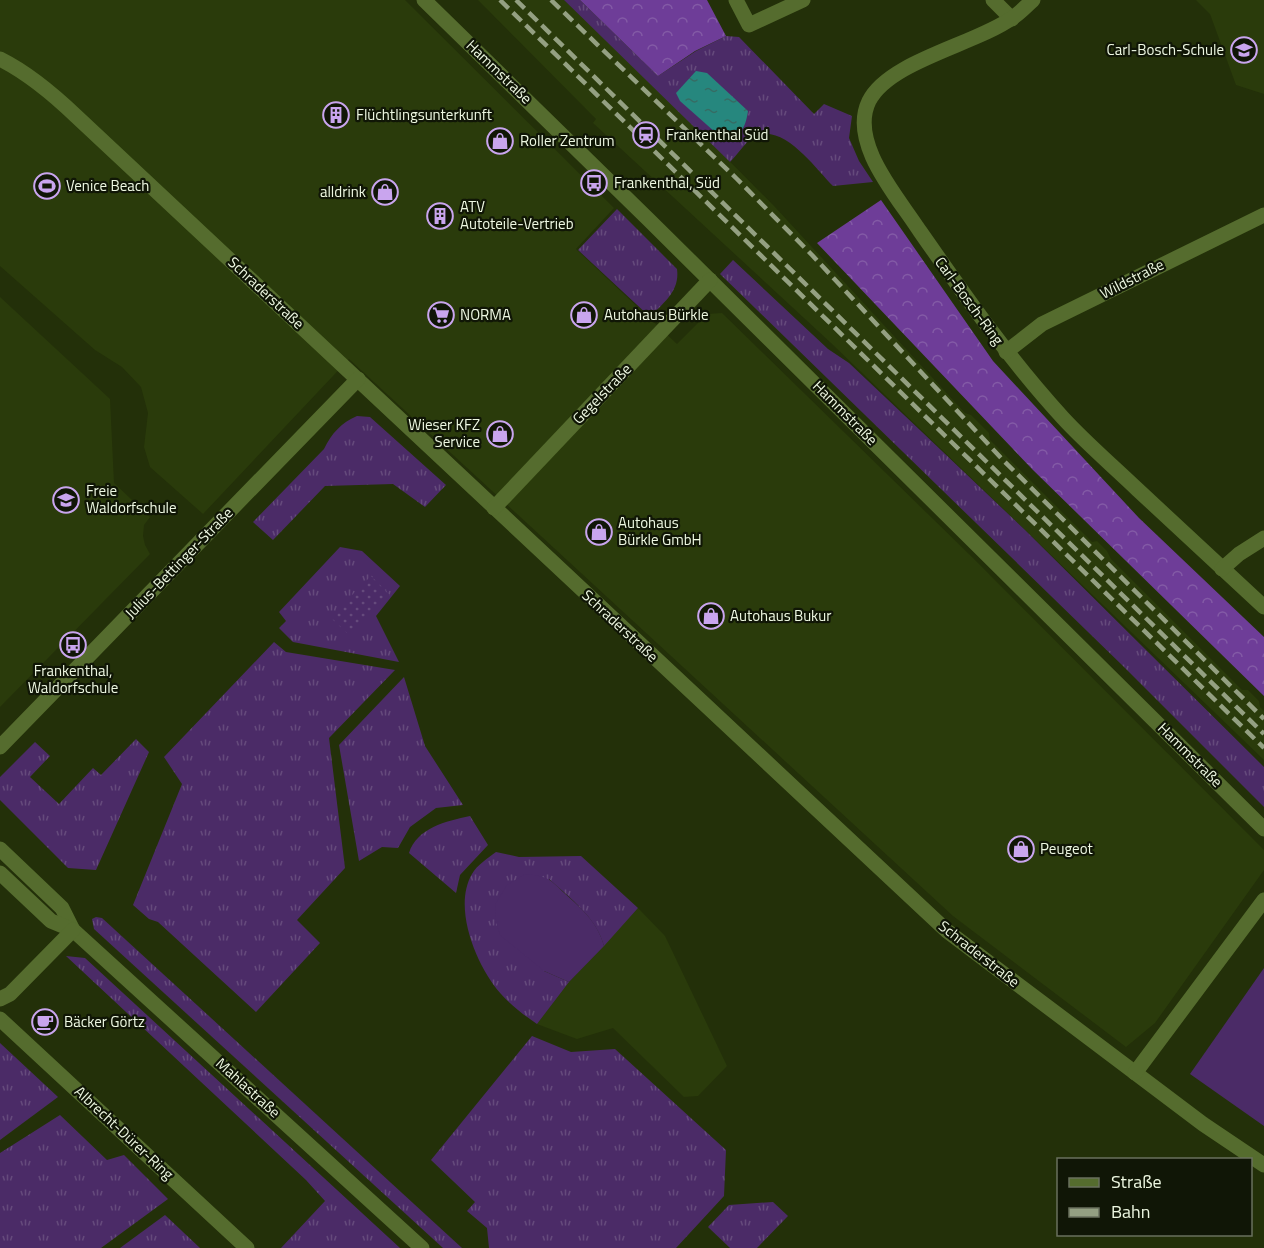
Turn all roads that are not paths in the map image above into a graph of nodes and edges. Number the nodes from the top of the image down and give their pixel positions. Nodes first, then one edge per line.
1 (424, 0) edge
2 (736, 0) edge
3 (803, 0) edge
4 (993, 0) edge
5 (1033, 0) edge
6 (1012, 19) junction
7 (0, 59) edge
8 (1264, 215) edge
9 (710, 280) junction
10 (1006, 352) junction
11 (358, 379) junction
12 (495, 508) junction
13 (1264, 538) edge
14 (1222, 569) junction
15 (1264, 608) edge
16 (0, 747) edge
17 (1264, 829) edge
18 (0, 849) edge
19 (0, 873) edge
20 (1264, 900) edge
21 (73, 930) junction
22 (0, 999) edge
23 (0, 1018) edge
24 (1135, 1072) junction
25 (1264, 1165) edge
26 (247, 1248) edge
27 (422, 1248) edge

1 - 9 street, Hammstraße
2 - 3 street
4 - 6 street
5 - 6 street, Carl-Bosch-Ring
6 - 10 street, Carl-Bosch-Ring
7 - 11 street, Schraderstraße
8 - 10 street, Wildstraße
9 - 12 street, Gegelstraße
9 - 17 street, Hammstraße
10 - 14 street, Carl-Bosch-Ring
11 - 12 street, Schraderstraße
11 - 16 street, Julius-Bettinger-Straße
12 - 24 street, Schraderstraße
13 - 14 street
14 - 15 street, Carl-Bosch-Ring
18 - 21 street, Mahlastraße
19 - 21 street, Mahlastraße
20 - 24 street
21 - 22 street
21 - 27 street, Mahlastraße
23 - 26 street, Albrecht-Dürer-Ring
24 - 25 street, Schraderstraße

